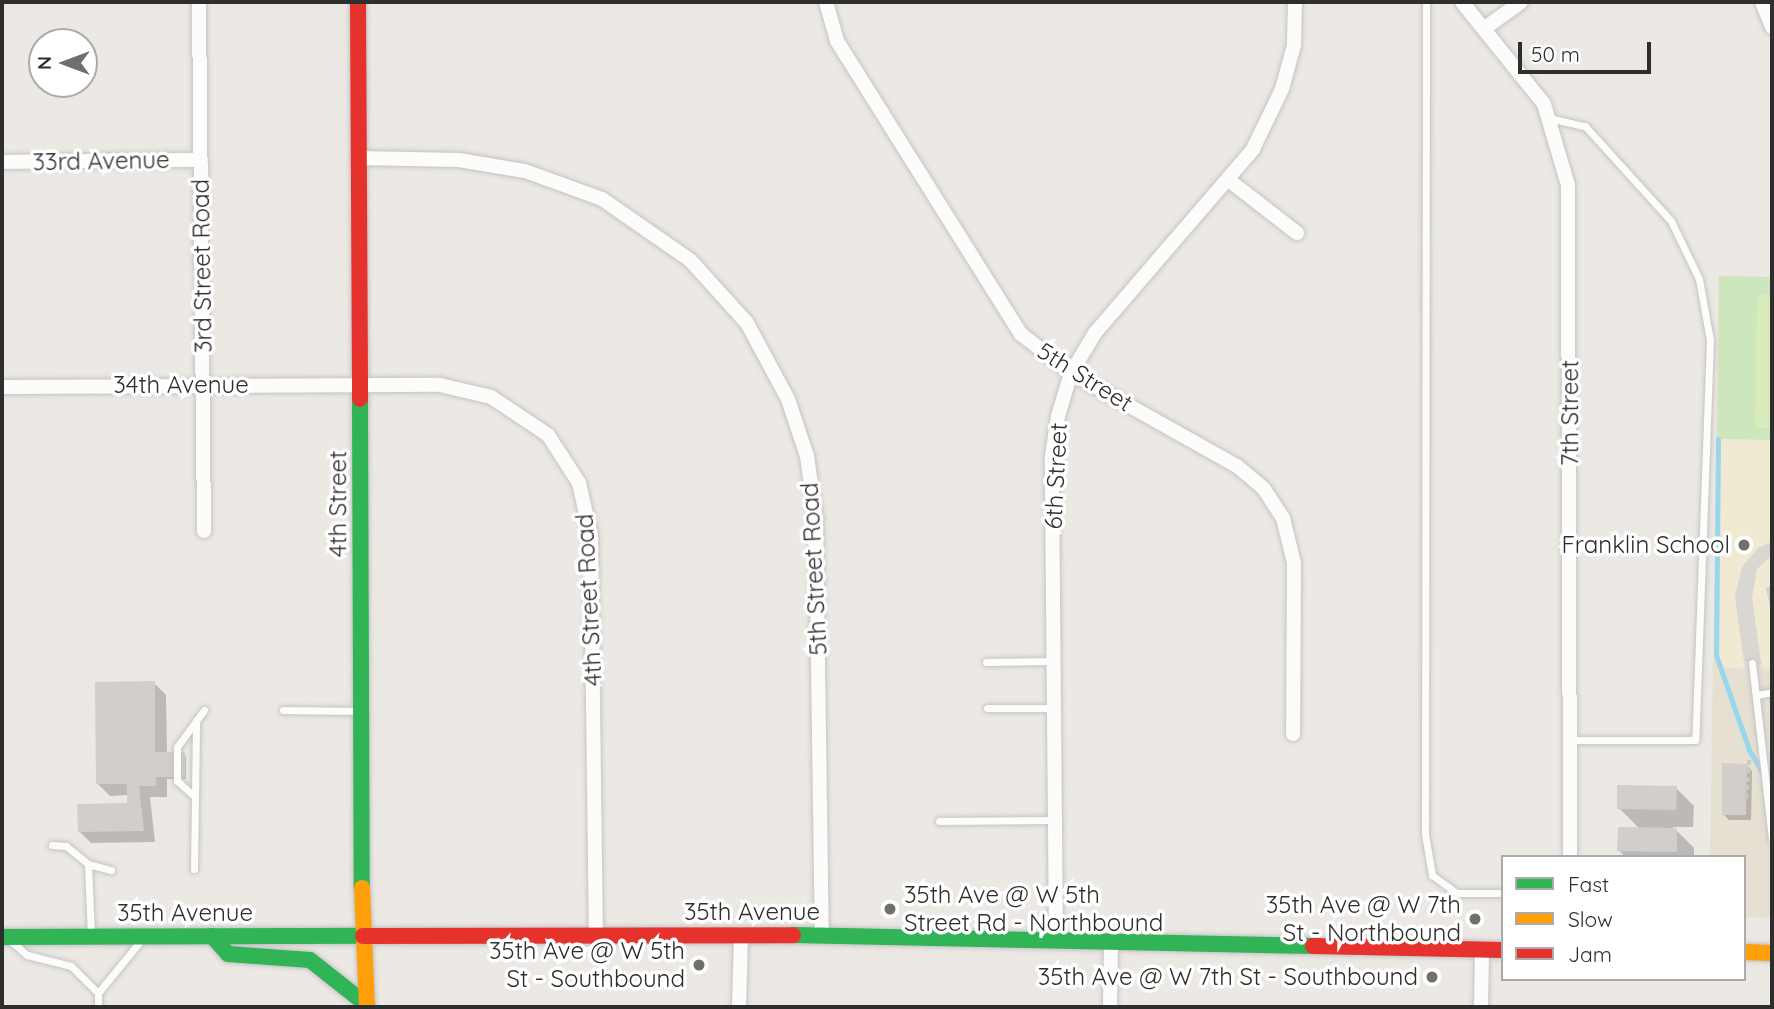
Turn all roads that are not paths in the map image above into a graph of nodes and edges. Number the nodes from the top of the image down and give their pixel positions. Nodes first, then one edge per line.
1 (199, 2) edge
2 (358, 2) edge
3 (826, 2) edge
4 (1295, 2) edge
5 (1426, 2) edge
6 (1462, 2) edge
7 (1521, 2) edge
8 (1762, 2) edge
9 (1772, 27) edge
10 (1485, 28) junction
11 (1549, 118) junction
12 (359, 159) junction
13 (201, 160) junction
14 (2, 162) edge
15 (1230, 181) junction
16 (1297, 233) dead end
17 (1071, 373) junction
18 (203, 385) junction
19 (360, 385) junction
20 (2, 387) edge
21 (204, 531) dead end
22 (1053, 661) junction
23 (986, 662) dead end
24 (1752, 663) dead end
25 (1772, 692) edge
26 (1757, 695) junction
27 (987, 708) dead end
28 (1053, 708) junction
29 (204, 709) dead end
30 (283, 709) dead end
31 (361, 711) junction
32 (196, 721) junction
33 (1293, 734) dead end
34 (1570, 740) junction
35 (195, 797) junction
36 (1054, 820) junction
37 (939, 821) dead end
38 (1772, 839) edge
39 (52, 845) dead end
40 (1570, 855) edge
41 (88, 864) junction
42 (194, 869) dead end
43 (111, 870) dead end
44 (1501, 893) edge
45 (596, 934) junction
46 (741, 934) junction
47 (822, 935) junction
48 (145, 936) junction
49 (212, 936) junction
50 (362, 936) junction
51 (4, 937) edge
52 (91, 937) junction
53 (1056, 941) junction
54 (1111, 942) junction
55 (1482, 950) junction
56 (1501, 950) edge
57 (1746, 952) edge
58 (1772, 953) edge
59 (97, 993) junction
60 (367, 1006) edge
61 (98, 1007) edge
62 (739, 1007) edge
63 (1110, 1007) edge
64 (1481, 1007) edge

1 - 13 street, 3rd Street Road
2 - 12 main road, 4th Street
3 - 17 street, 5th Street
4 - 15 street, 6th Street
5 - 44 lane
6 - 10 street, 7th Street
7 - 10 street
8 - 9 street
10 - 11 street, 7th Street
11 - 34 street, 7th Street
11 - 34 lane
12 - 19 main road, 4th Street
12 - 47 street, 5th Street Road
13 - 14 street, 33rd Avenue
13 - 18 street, 3rd Street Road
15 - 16 street
15 - 17 street, 6th Street
17 - 22 street, 6th Street
17 - 33 street, 5th Street
18 - 19 street, 34th Avenue
18 - 20 street, 34th Avenue
18 - 21 street, 3rd Street Road
19 - 31 main road, 4th Street
19 - 45 street, 4th Street Road
22 - 23 lane
22 - 28 street, 6th Street
24 - 26 lane
25 - 26 lane
26 - 38 lane
27 - 28 lane
28 - 36 street, 6th Street
29 - 32 lane
30 - 31 lane
31 - 50 main road, 4th Street
32 - 35 lane
32 - 35 lane
34 - 40 street, 7th Street
35 - 42 lane
36 - 37 lane
36 - 53 street, 6th Street
39 - 41 lane
41 - 43 lane
41 - 52 lane
45 - 46 main road, 35th Avenue
45 - 50 main road, 35th Avenue
46 - 47 main road, 35th Avenue
46 - 62 street
47 - 53 main road, 35th Avenue
48 - 49 main road, 35th Avenue
48 - 52 main road, 35th Avenue
48 - 59 lane
49 - 50 main road, 35th Avenue
49 - 60 main road
50 - 60 main road, 4th Street
51 - 52 main road, 35th Avenue
51 - 59 lane
53 - 54 main road, 35th Avenue
54 - 55 main road, 35th Avenue
54 - 63 street
55 - 56 main road, 35th Avenue
55 - 64 street
57 - 58 main road
59 - 61 lane

